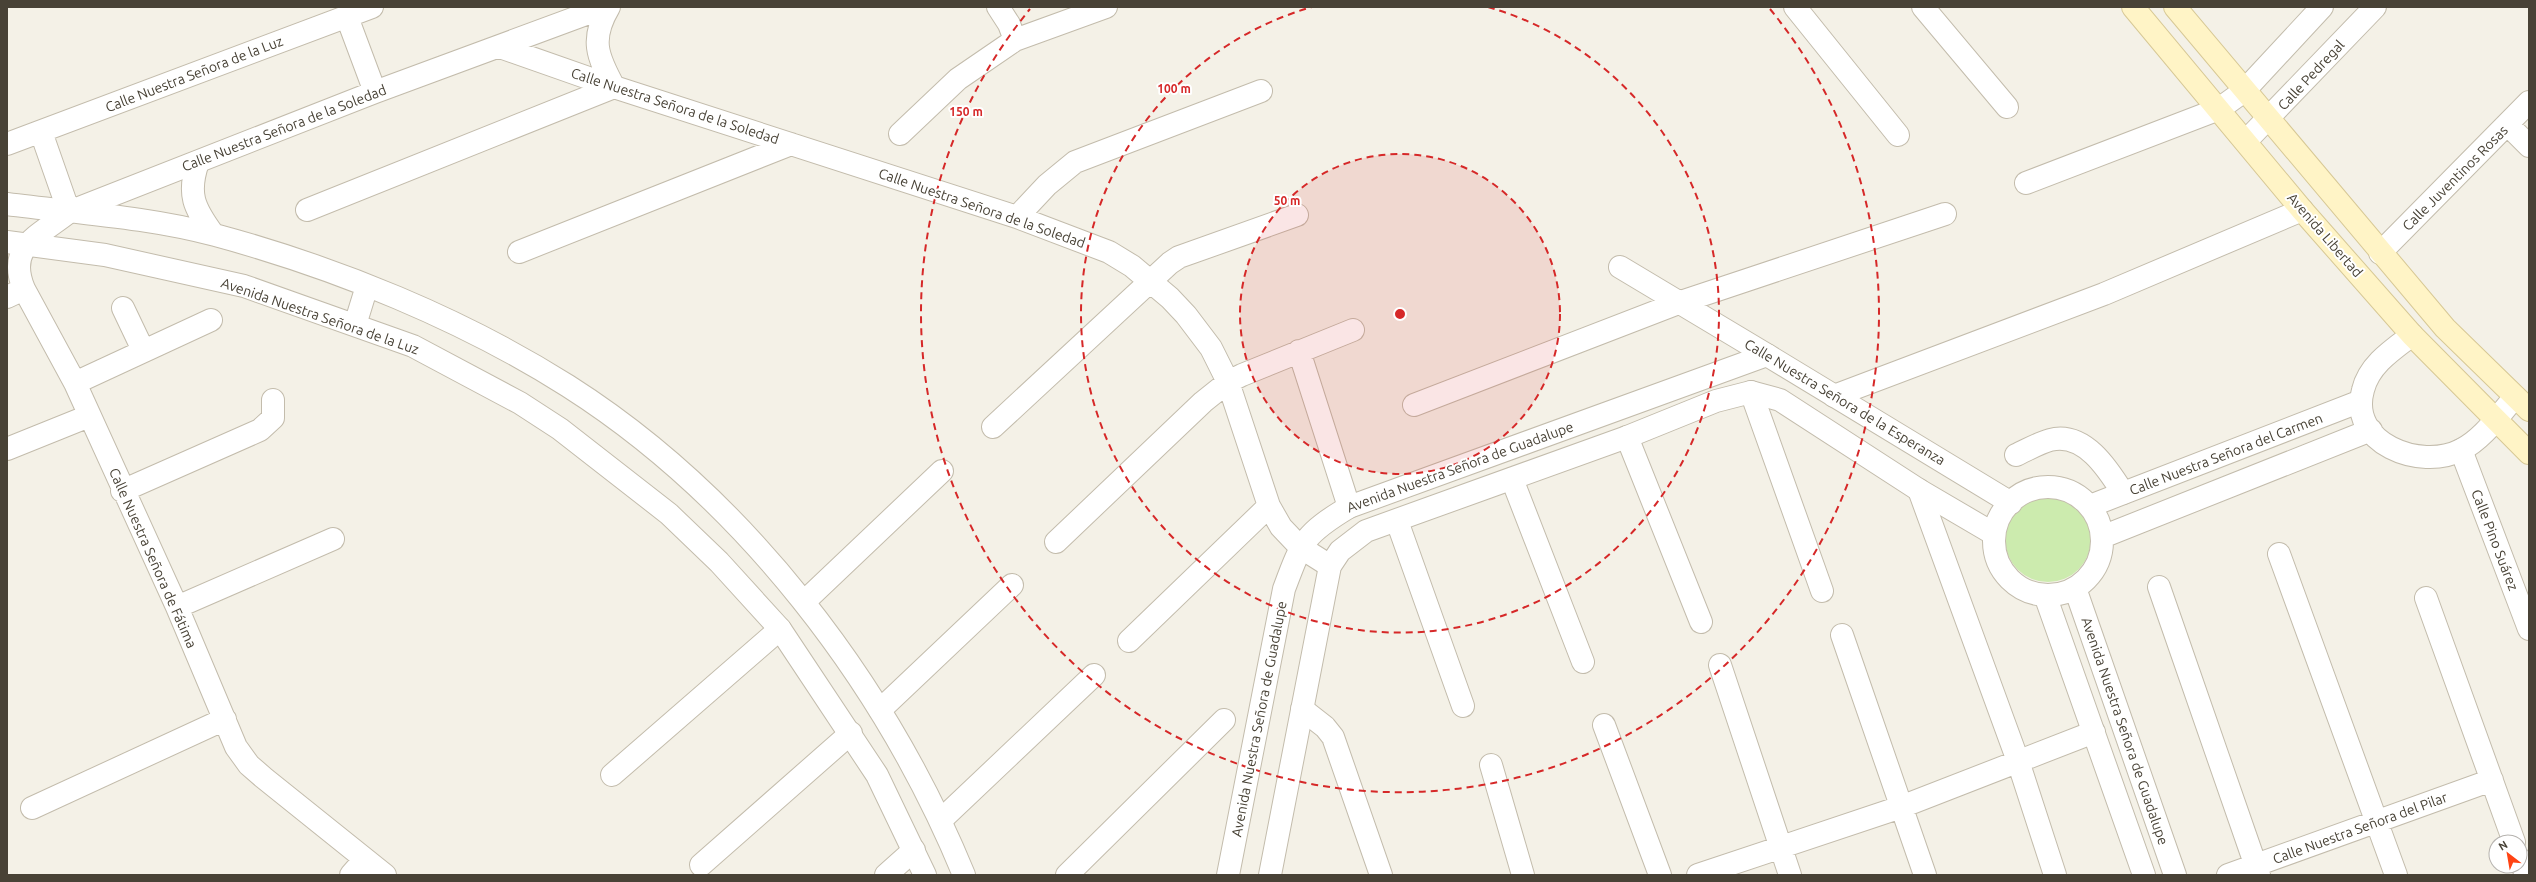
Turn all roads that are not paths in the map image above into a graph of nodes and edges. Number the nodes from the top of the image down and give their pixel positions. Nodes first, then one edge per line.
1 (372, 7) edge
2 (605, 7) edge
3 (609, 7) edge
4 (998, 7) edge
5 (1106, 7) edge
6 (1795, 7) edge
7 (1923, 7) edge
8 (2133, 7) edge
9 (2175, 7) edge
10 (2322, 7) edge
11 (2375, 7) edge
12 (347, 16) junction
13 (1015, 40) junction
14 (500, 47) junction
15 (614, 87) junction
16 (1261, 90) dead end
17 (2244, 91) junction
18 (375, 92) junction
19 (2529, 102) edge
20 (2007, 107) dead end
21 (2220, 109) junction
22 (2269, 119) junction
23 (2508, 125) junction
24 (41, 132) junction
25 (900, 134) dead end
26 (1898, 135) dead end
27 (2246, 141) junction
28 (7, 144) edge
29 (791, 144) junction
30 (2529, 146) edge
31 (198, 162) junction
32 (2026, 183) dead end
33 (7, 204) edge
34 (307, 210) dead end
35 (2302, 210) junction
36 (69, 212) junction
37 (1945, 214) dead end
38 (1297, 215) dead end
39 (1017, 217) junction
40 (214, 234) junction
41 (17, 244) edge
42 (519, 252) dead end
43 (2380, 253) junction
44 (1620, 267) dead end
45 (1150, 279) junction
46 (368, 286) junction
47 (16, 293) edge
48 (1681, 302) junction
49 (123, 308) dead end
50 (211, 320) dead end
51 (354, 325) junction
52 (1353, 330) dead end
53 (2412, 335) junction
54 (144, 350) junction
55 (1299, 351) junction
56 (1767, 355) junction
57 (1228, 382) junction
58 (74, 383) junction
59 (1751, 392) junction
60 (1834, 396) junction
61 (273, 400) dead end
62 (2361, 401) junction
63 (2522, 404) edge
64 (1414, 405) dead end
65 (89, 416) junction
66 (2496, 420) junction
67 (993, 427) dead end
68 (2371, 430) junction
69 (1627, 437) junction
70 (7, 449) edge
71 (2461, 450) junction
72 (2529, 453) edge
73 (2016, 455) dead end
74 (942, 471) dead end
75 (1512, 479) junction
76 (1919, 490) junction
77 (122, 491) junction
78 (2123, 493) junction
79 (2011, 503) junction
80 (1269, 506) junction
81 (2090, 506) junction
82 (1348, 507) junction
83 (1397, 521) junction
84 (1994, 534) junction
85 (2102, 537) junction
86 (333, 539) dead end
87 (1056, 542) dead end
88 (1300, 548) junction
89 (2279, 554) dead end
90 (1330, 566) junction
91 (1012, 585) dead end
92 (2159, 587) dead end
93 (2075, 588) junction
94 (1822, 591) dead end
95 (2045, 595) junction
96 (2426, 598) dead end
97 (804, 602) junction
98 (176, 607) junction
99 (1701, 622) dead end
100 (780, 629) junction
101 (2529, 629) edge
102 (1842, 635) dead end
103 (1129, 641) dead end
104 (1583, 662) dead end
105 (1720, 665) dead end
106 (1094, 675) dead end
107 (1463, 706) dead end
108 (1302, 709) junction
109 (880, 710) junction
110 (225, 719) junction
111 (1224, 720) dead end
112 (1604, 725) dead end
113 (2094, 732) junction
114 (851, 733) junction
115 (2018, 761) junction
116 (1491, 765) dead end
117 (612, 775) dead end
118 (2492, 780) junction
119 (1901, 807) junction
120 (32, 808) dead end
121 (941, 820) junction
122 (2377, 820) junction
123 (2511, 834) edge
124 (1780, 848) junction
125 (914, 850) junction
126 (365, 859) junction
127 (701, 865) dead end
128 (2258, 870) edge
129 (351, 875) edge
130 (385, 875) edge
131 (886, 875) edge
132 (925, 875) edge
133 (964, 875) edge
134 (1067, 875) edge
135 (1228, 875) edge
136 (1270, 875) edge
137 (1381, 875) edge
138 (1523, 875) edge
139 (1660, 875) edge
140 (1698, 875) edge
141 (1790, 875) edge
142 (1925, 875) edge
143 (2055, 875) edge
144 (2144, 875) edge
145 (2175, 875) edge
146 (2228, 875) edge
147 (2396, 875) edge

1 - 12 street, Calle Nuestra Señora de la Luz
2 - 14 street, Calle Nuestra Señora de la Soledad
3 - 15 street
4 - 13 street
5 - 13 street
6 - 26 street
7 - 20 street
8 - 21 main road, Avenida Libertad
9 - 17 main road
10 - 17 street
11 - 22 street, Calle Pedregal
12 - 18 street
12 - 24 street, Calle Nuestra Señora de la Luz
13 - 25 street
14 - 15 street, Calle Nuestra Señora de la Soledad
14 - 18 street, Calle Nuestra Señora de la Soledad
15 - 29 street, Calle Nuestra Señora de la Soledad
15 - 34 street
16 - 39 street
17 - 21 street
17 - 22 main road
18 - 31 street, Calle Nuestra Señora de la Soledad
19 - 23 street, Calle Juventinos Rosas
21 - 27 main road, Avenida Libertad
21 - 32 street
22 - 27 street, Calle Pedregal
22 - 43 main road
23 - 30 street
23 - 43 street, Calle Juventinos Rosas
24 - 28 street, Calle Nuestra Señora de la Luz
24 - 36 street
27 - 35 main road, Avenida Libertad
29 - 39 street, Calle Nuestra Señora de la Soledad
29 - 42 street
31 - 36 street, Calle Nuestra Señora de la Soledad
31 - 40 street
33 - 36 street
35 - 53 main road, Avenida Libertad
35 - 60 street
36 - 40 street
36 - 41 street, Calle Nuestra Señora de Fátima
37 - 48 street
38 - 45 street
39 - 45 street, Calle Nuestra Señora de la Soledad
40 - 46 street
41 - 47 street, Calle Nuestra Señora de Fátima
41 - 51 street, Avenida Nuestra Señora de la Luz
43 - 63 main road
44 - 48 street, Calle Nuestra Señora de la Esperanza
45 - 57 street, Calle Nuestra Señora de la Soledad
45 - 67 street
46 - 51 street
46 - 97 street
47 - 58 street, Calle Nuestra Señora de Fátima
48 - 56 street, Calle Nuestra Señora de la Esperanza
48 - 64 street
49 - 54 street
50 - 54 street
51 - 100 street, Avenida Nuestra Señora de la Luz
52 - 55 street
53 - 62 street
53 - 66 main road, Avenida Libertad
54 - 58 street
55 - 57 street
55 - 82 street
56 - 60 street, Calle Nuestra Señora de la Esperanza
56 - 82 street, Avenida Nuestra Señora de Guadalupe
57 - 80 street, Calle Nuestra Señora de la Soledad
57 - 87 street
58 - 65 street, Calle Nuestra Señora de Fátima
59 - 69 street, Avenida Nuestra Señora de Guadalupe
59 - 76 street
59 - 94 street
60 - 79 street, Calle Nuestra Señora de la Esperanza
61 - 77 street
62 - 68 street
62 - 78 street, Calle Nuestra Señora del Carmen
63 - 66 street
65 - 70 street
65 - 77 street, Calle Nuestra Señora de Fátima
66 - 71 street
66 - 72 main road, Avenida Libertad
68 - 71 street
68 - 85 street
69 - 75 street, Avenida Nuestra Señora de Guadalupe
69 - 99 street
71 - 101 street, Calle Pino Suárez
73 - 78 street
74 - 97 street
75 - 83 street, Avenida Nuestra Señora de Guadalupe
75 - 104 street
76 - 84 street
76 - 115 street
77 - 98 street, Calle Nuestra Señora de Fátima
78 - 81 street, Calle Nuestra Señora del Carmen
79 - 81 street
79 - 84 street
80 - 88 street, Calle Nuestra Señora de la Soledad
80 - 103 street
81 - 85 street
82 - 88 street, Avenida Nuestra Señora de Guadalupe
83 - 90 street, Avenida Nuestra Señora de Guadalupe
83 - 107 street
84 - 95 street
85 - 93 street
86 - 98 street
88 - 90 street, Calle Nuestra Señora de la Soledad
88 - 135 street, Avenida Nuestra Señora de Guadalupe
89 - 122 street
90 - 108 street, Avenida Nuestra Señora de Guadalupe
91 - 109 street
92 - 128 street
93 - 95 street
93 - 145 street, Avenida Nuestra Señora de Guadalupe
95 - 113 street, Avenida Nuestra Señora de Guadalupe
96 - 118 street
97 - 109 street
98 - 110 street, Calle Nuestra Señora de Fátima
100 - 114 street, Avenida Nuestra Señora de la Luz
100 - 117 street
102 - 119 street
105 - 124 street
106 - 121 street
108 - 136 street, Avenida Nuestra Señora de Guadalupe
108 - 137 street
109 - 121 street
110 - 120 street
110 - 126 street, Calle Nuestra Señora de Fátima
111 - 134 street
112 - 139 street
113 - 115 street
113 - 144 street, Avenida Nuestra Señora de Guadalupe
114 - 125 street, Avenida Nuestra Señora de la Luz
114 - 127 street
115 - 119 street
115 - 143 street
116 - 138 street
118 - 122 street, Calle Nuestra Señora del Pilar
118 - 123 street
119 - 124 street
119 - 142 street
121 - 133 street
122 - 128 street, Calle Nuestra Señora del Pilar
122 - 147 street
124 - 140 street
124 - 141 street
125 - 131 street
125 - 132 street, Avenida Nuestra Señora de la Luz
126 - 129 street
126 - 130 street, Calle Nuestra Señora de Fátima
128 - 146 street, Calle Nuestra Señora del Pilar

